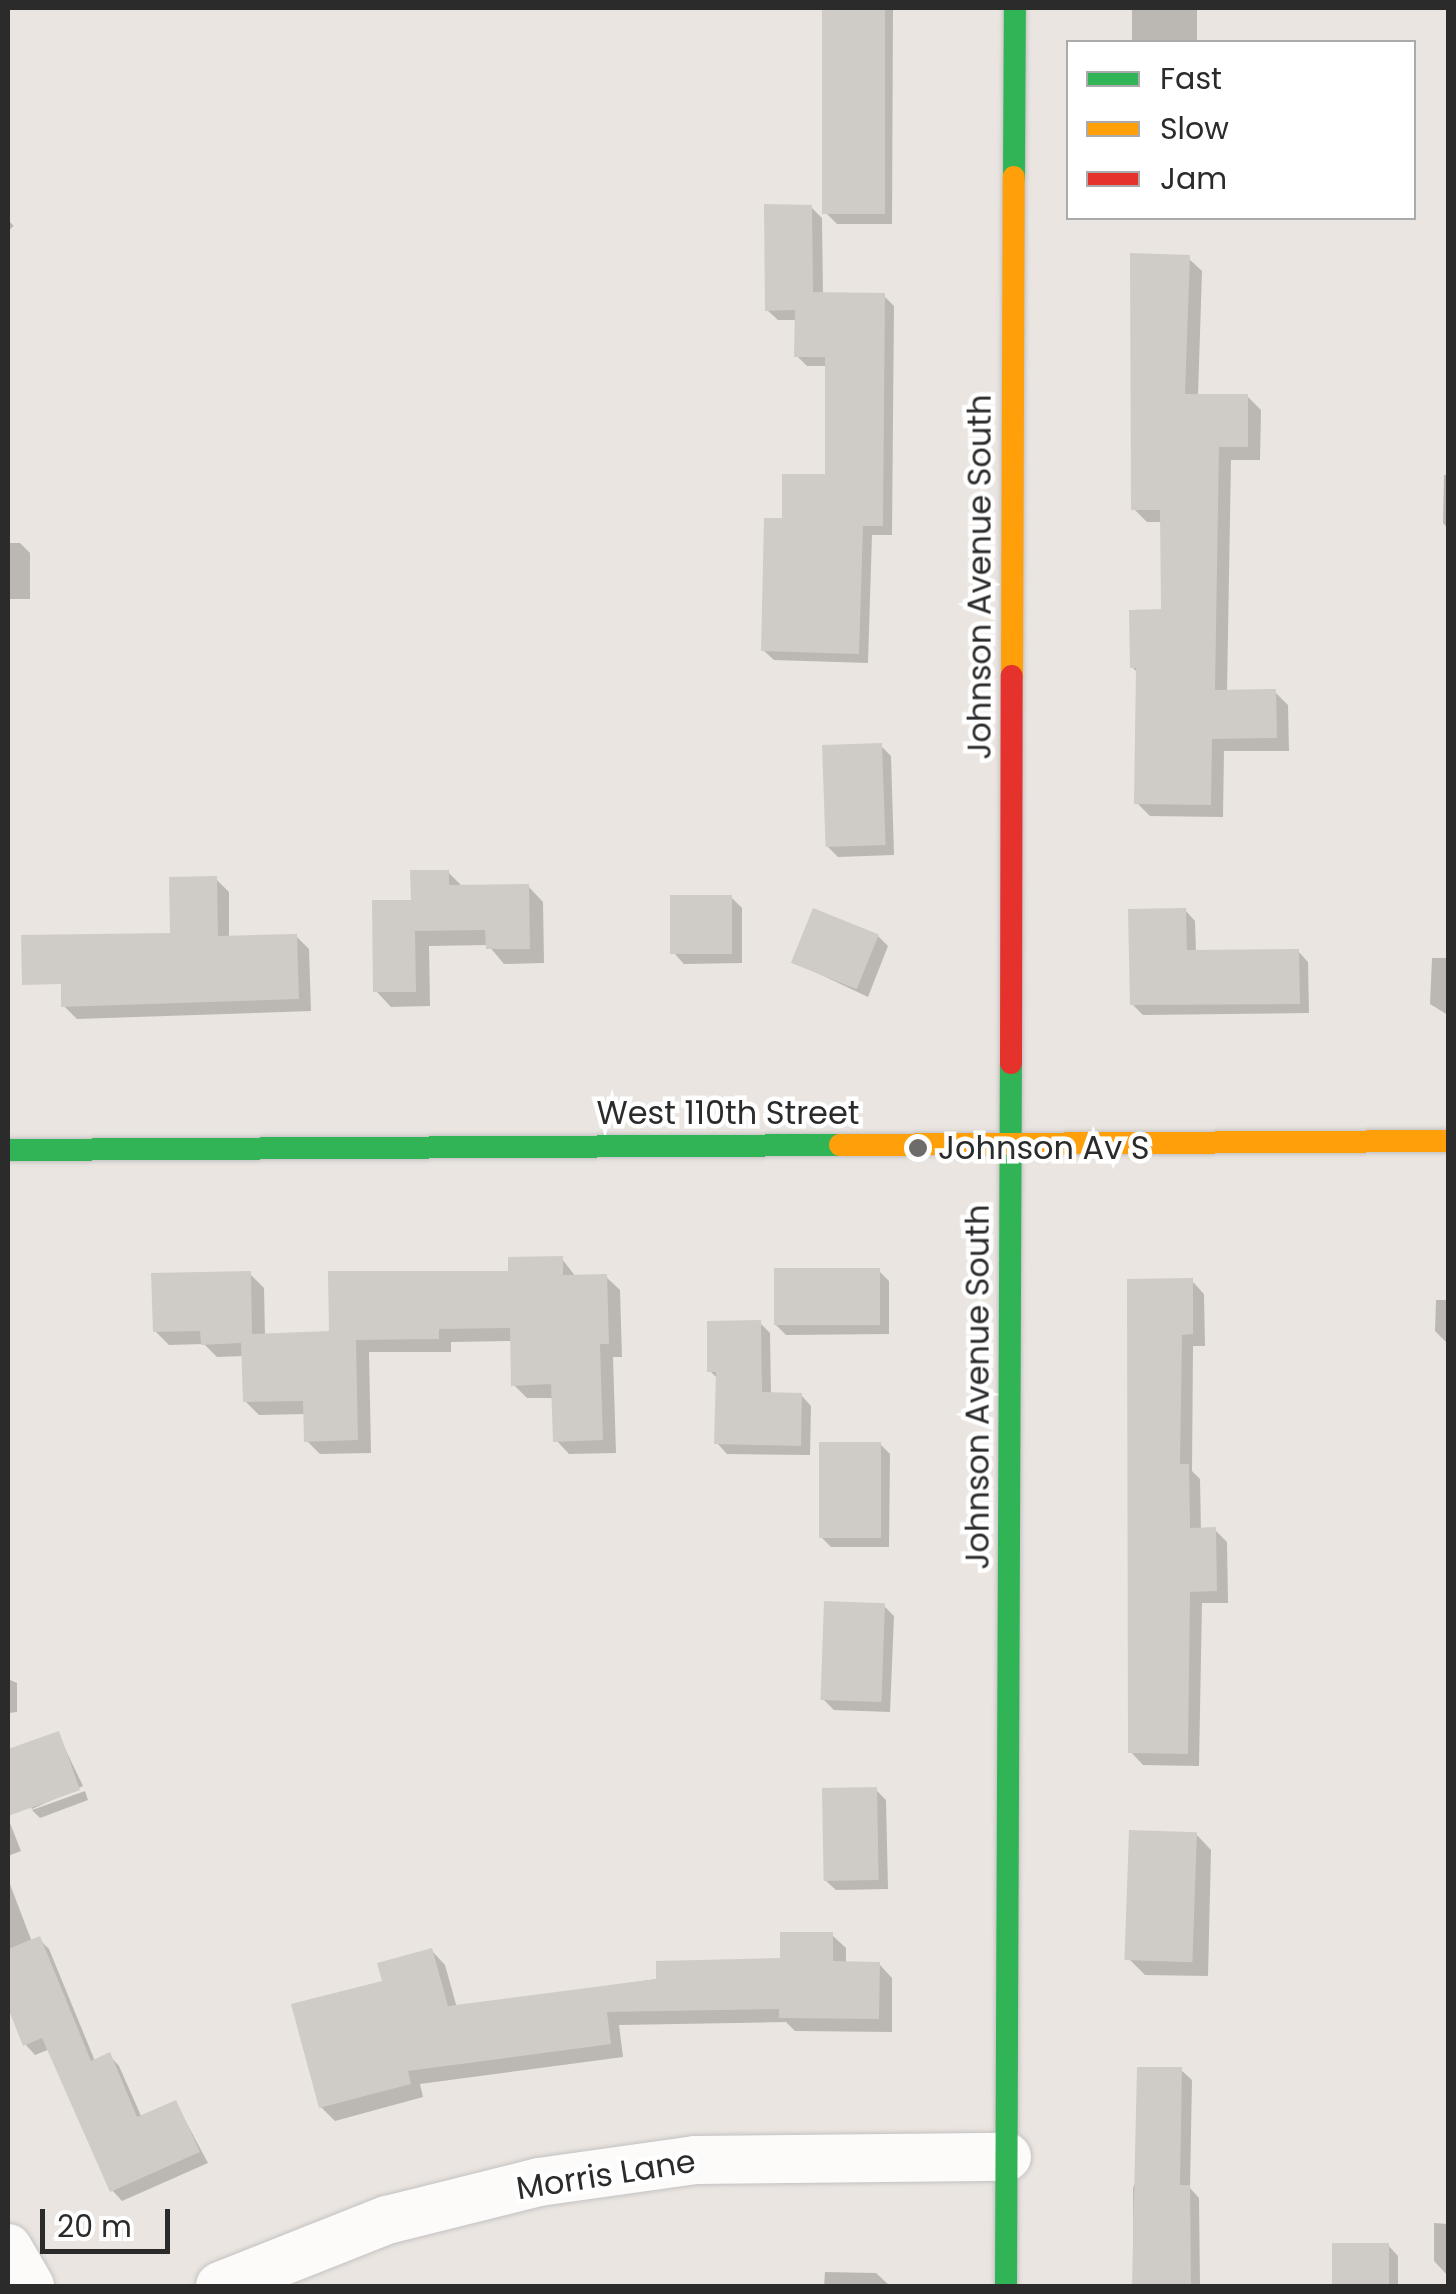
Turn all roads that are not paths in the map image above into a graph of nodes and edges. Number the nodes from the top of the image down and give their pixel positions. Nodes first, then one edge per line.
1 (1014, 8) edge
2 (1448, 1142) edge
3 (1011, 1144) junction
4 (8, 1150) edge
5 (1008, 2157) junction
6 (8, 2248) edge
7 (30, 2286) edge
8 (220, 2286) edge
9 (1006, 2286) edge

1 - 3 street, Johnson Avenue South
2 - 3 street, West 110th Street
3 - 4 street, West 110th Street
3 - 5 street, Johnson Avenue South
5 - 8 street, Morris Lane
5 - 9 street, Johnson Avenue South
6 - 7 street

